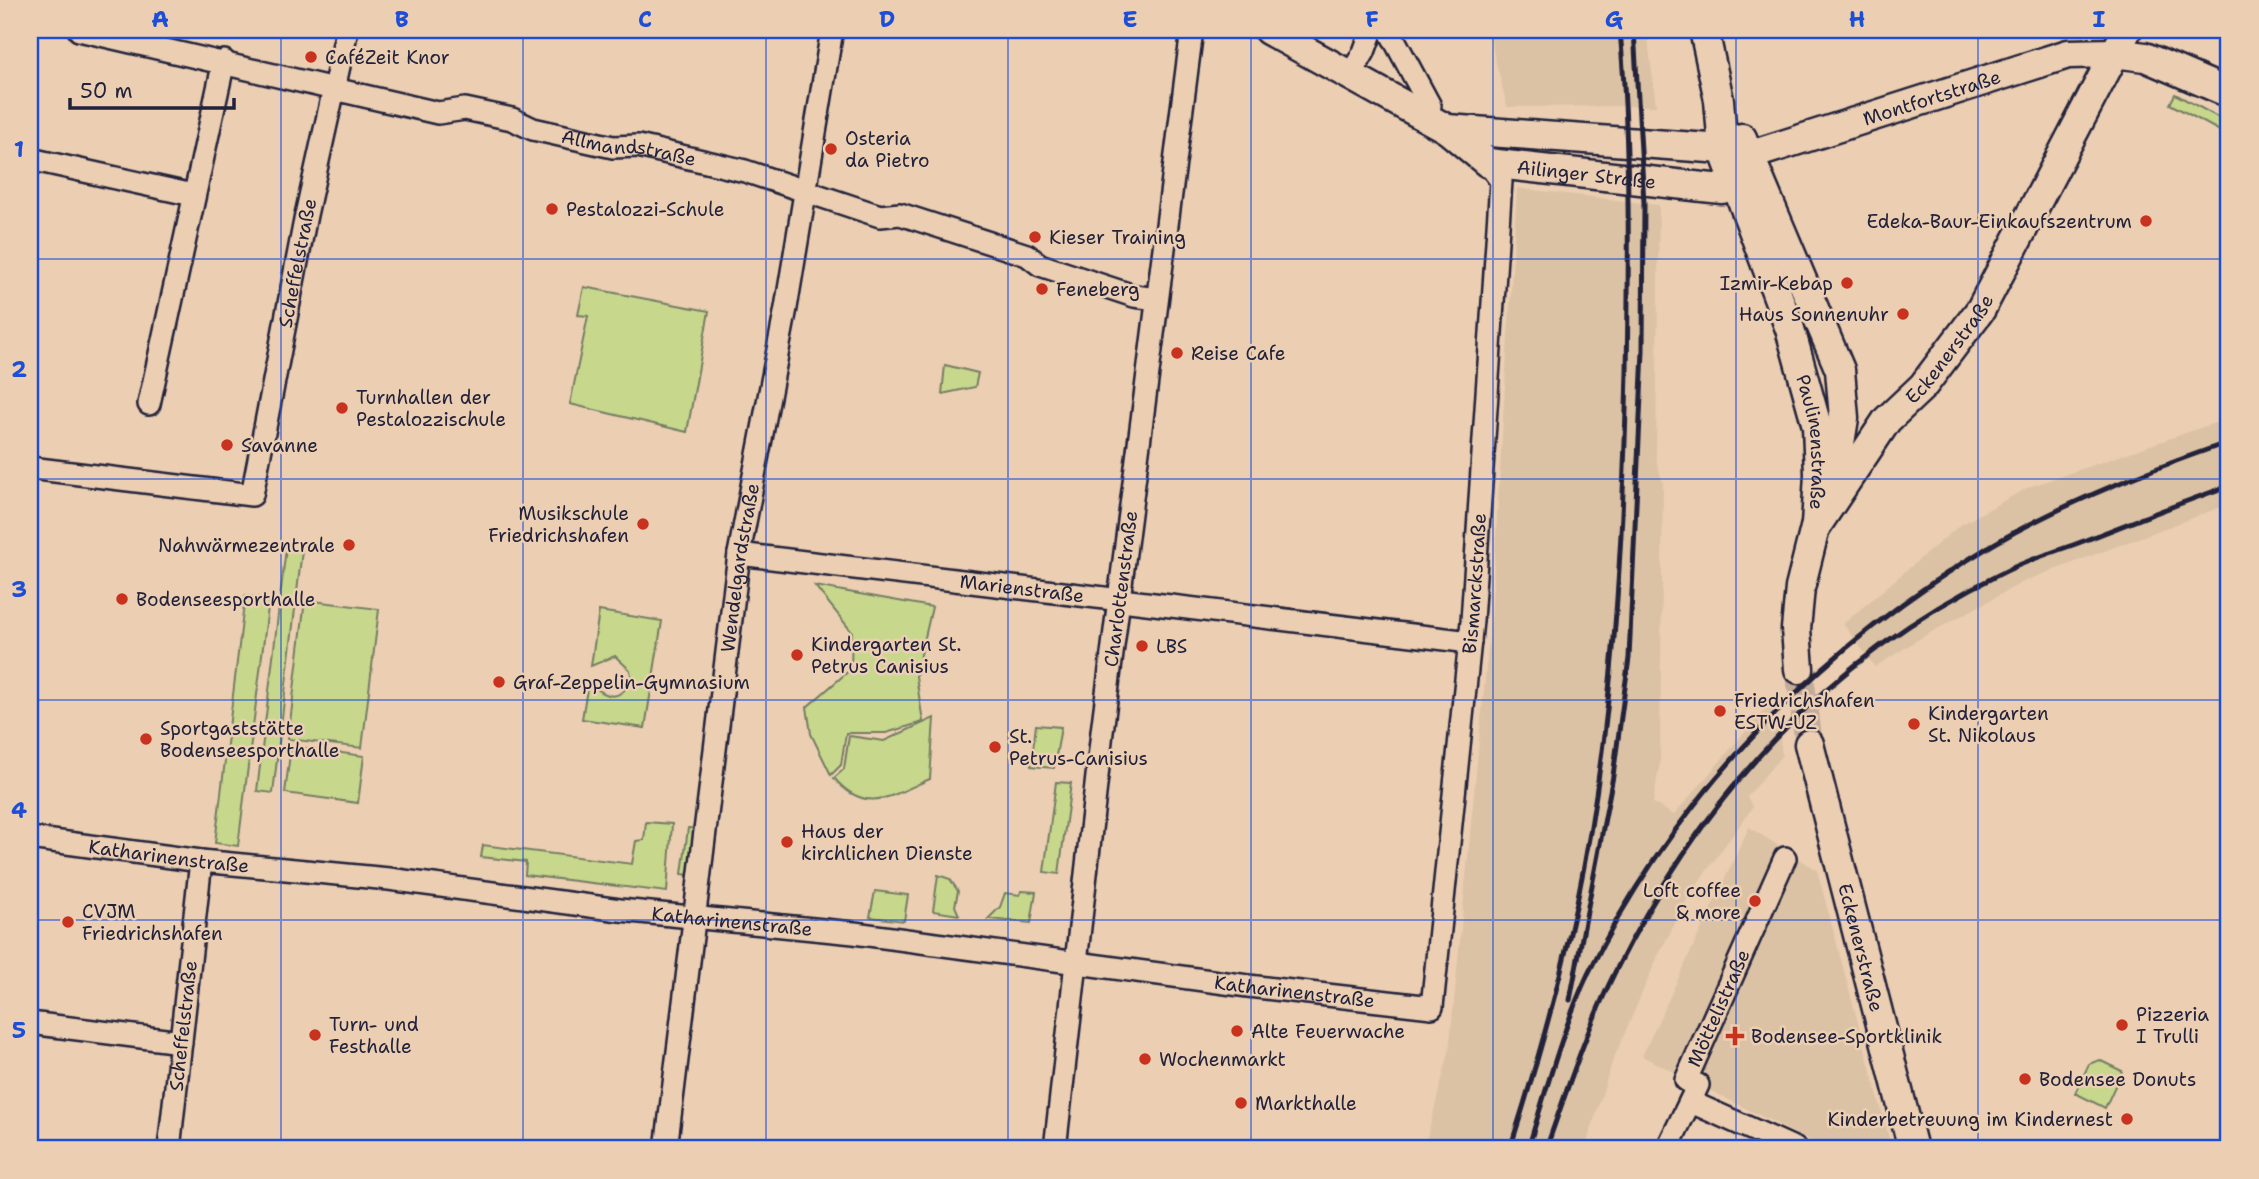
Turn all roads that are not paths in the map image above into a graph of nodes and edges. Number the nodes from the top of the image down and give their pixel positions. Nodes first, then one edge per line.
1 (347, 30) edge
2 (832, 30) edge
3 (1192, 30) edge
4 (1268, 30) edge
5 (1372, 30) edge
6 (1389, 30) edge
7 (1704, 30) edge
8 (87, 31) edge
9 (2120, 41) edge
10 (224, 61) junction
11 (1350, 76) junction
12 (334, 90) junction
13 (2229, 93) edge
14 (1719, 100) junction
15 (1437, 124) junction
16 (1723, 149) junction
17 (1751, 155) junction
18 (30, 159) edge
19 (1488, 163) junction
20 (1736, 184) junction
21 (804, 192) junction
22 (193, 195) junction
23 (1157, 299) junction
24 (1802, 368) junction
25 (149, 404) dead end
26 (1844, 418) junction
27 (1887, 420) junction
28 (30, 468) edge
29 (1815, 528) junction
30 (740, 555) junction
31 (1120, 598) junction
32 (1471, 632) junction
33 (1799, 669) tunnel mouth
34 (1809, 744) tunnel mouth
35 (30, 838) edge
36 (1785, 858) dead end
37 (201, 861) junction
38 (694, 916) junction
39 (1075, 962) junction
40 (1432, 1007) joint
41 (30, 1023) edge
42 (181, 1042) junction
43 (1691, 1102) junction
44 (169, 1149) edge
45 (666, 1149) edge
46 (1055, 1149) edge
47 (1667, 1149) edge
48 (1796, 1149) edge
49 (1913, 1149) edge

1 - 12 street, Scheffelstraße
2 - 21 street, Wendelgardstraße
3 - 23 street, Charlottenstraße
4 - 11 main road, Ailinger Straße
5 - 11 street
6 - 15 street
7 - 14 main road, Paulinenstraße
8 - 10 street, Allmandstraße
9 - 13 main road, Montfortstraße
9 - 17 main road, Montfortstraße
9 - 27 main road, Eckenerstraße
10 - 12 street, Allmandstraße
10 - 22 street
11 - 15 main road, Ailinger Straße
12 - 21 street, Allmandstraße
12 - 28 street, Scheffelstraße
14 - 16 main road, Paulinenstraße
14 - 17 main road, Paulinenstraße
15 - 16 main road, Ailinger Straße
15 - 19 main road, Ailinger Straße
16 - 17 main road
16 - 20 main road, Paulinenstraße
17 - 20 main road
17 - 26 main road, Paulinenstraße
18 - 22 street
19 - 20 main road, Ailinger Straße
19 - 32 street, Bismarckstraße
20 - 24 main road, Paulinenstraße
21 - 23 street, Allmandstraße
21 - 30 street, Wendelgardstraße
22 - 25 street
23 - 31 street, Charlottenstraße
24 - 26 main road
24 - 29 main road, Paulinenstraße
26 - 27 main road
26 - 29 main road, Paulinenstraße
27 - 29 main road, Eckenerstraße
29 - 33 main road, Eckenerstraße
30 - 31 street, Marienstraße
30 - 38 street, Wendelgardstraße
31 - 32 street, Marienstraße
31 - 39 street, Charlottenstraße
32 - 40 street, Bismarckstraße
34 - 49 main road, Eckenerstraße
35 - 37 street, Katharinenstraße
36 - 43 street, Möttelistraße
37 - 38 street, Katharinenstraße
37 - 42 street, Scheffelstraße
38 - 39 street, Katharinenstraße
38 - 45 street, Wendelgardstraße
39 - 40 street, Katharinenstraße
39 - 46 street, Charlottenstraße
41 - 42 street
42 - 44 street, Scheffelstraße
43 - 47 street
43 - 48 street

